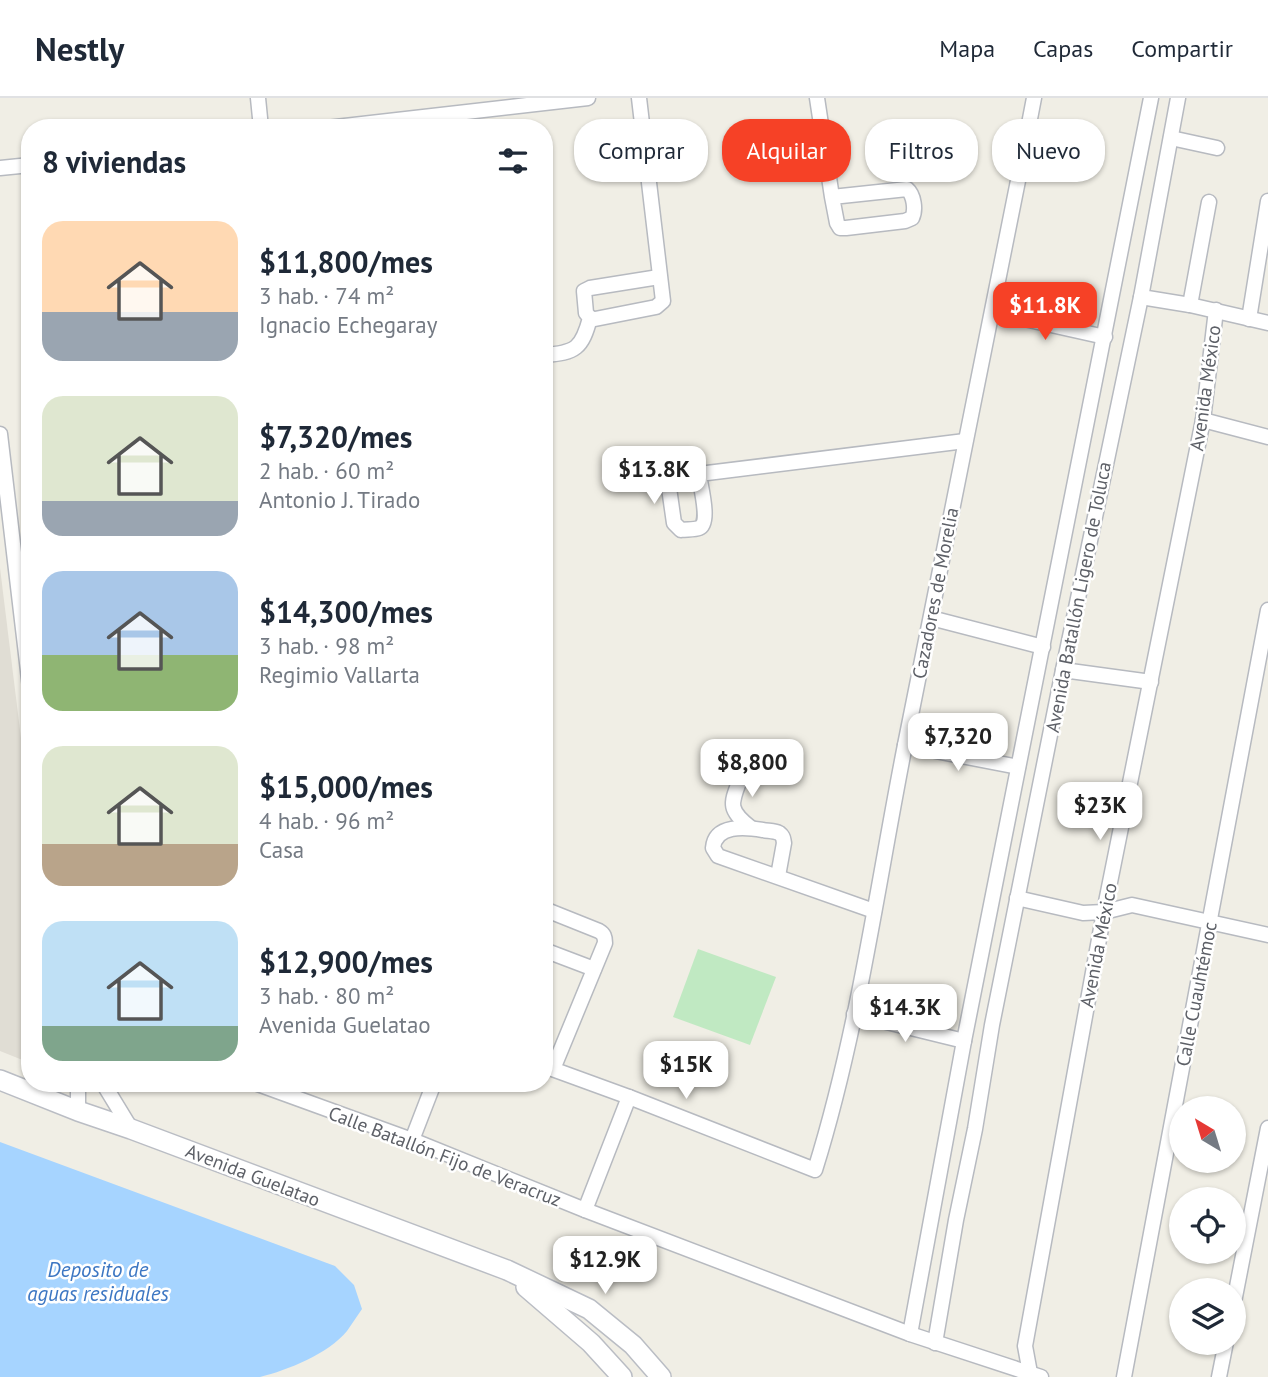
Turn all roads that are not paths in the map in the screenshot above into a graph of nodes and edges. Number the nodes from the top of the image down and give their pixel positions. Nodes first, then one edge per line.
1 (258, 98) edge
2 (589, 98) edge
3 (639, 98) edge
4 (817, 98) edge
5 (1034, 98) edge
6 (1152, 98) edge
7 (1178, 98) edge
8 (556, 100) edge
9 (260, 119) edge
10 (425, 119) edge
11 (1171, 138) junction
12 (1217, 148) dead end
13 (21, 166) edge
14 (0, 168) edge
15 (832, 197) junction
16 (1209, 202) dead end
17 (1267, 209) edge
18 (659, 277) junction
19 (1141, 297) junction
20 (1190, 305) junction
21 (1216, 310) junction
22 (993, 312) junction
23 (590, 318) junction
24 (1249, 319) junction
25 (1268, 323) edge
26 (1105, 337) junction
27 (553, 354) edge
28 (1203, 420) junction
29 (0, 434) edge
30 (1268, 437) edge
31 (965, 440) junction
32 (699, 474) dead end
33 (1268, 610) edge
34 (931, 618) junction
35 (21, 627) edge
36 (1043, 647) junction
37 (1063, 670) junction
38 (1151, 682) junction
39 (905, 745) junction
40 (1018, 767) junction
41 (742, 774) dead end
42 (751, 828) junction
43 (778, 876) junction
44 (1017, 898) junction
45 (874, 911) junction
46 (1104, 912) junction
47 (553, 913) edge
48 (1209, 922) junction
49 (1268, 935) edge
50 (553, 953) edge
51 (594, 969) junction
52 (854, 1014) junction
53 (964, 1041) junction
54 (553, 1058) edge
55 (553, 1068) edge
56 (0, 1080) edge
57 (21, 1088) edge
58 (30, 1092) edge
59 (78, 1092) edge
60 (108, 1092) edge
61 (280, 1092) edge
62 (431, 1092) edge
63 (629, 1097) junction
64 (78, 1111) junction
65 (1268, 1128) edge
66 (131, 1129) junction
67 (412, 1140) junction
68 (585, 1210) junction
69 (933, 1213) junction
70 (956, 1220) junction
71 (507, 1270) junction
72 (1239, 1278) edge
73 (910, 1334) junction
74 (935, 1343) junction
75 (1223, 1355) edge
76 (1034, 1376) edge
77 (622, 1377) edge
78 (661, 1377) edge
79 (1124, 1377) edge
80 (1219, 1377) edge

1 - 9 street
2 - 8 street
3 - 18 street
4 - 15 street
5 - 22 street, Cazadores de Morelia
6 - 26 street, Avenida Batallón Ligero de Toluca
7 - 11 street, Avenida Batallón Ligero de Toluca
8 - 10 street
11 - 12 street
11 - 19 street, Avenida Batallón Ligero de Toluca
13 - 14 street
15 - 15 street
16 - 20 street
17 - 24 street, Avenida México
18 - 23 street
18 - 23 street
19 - 20 street
19 - 37 street, Avenida Batallón Ligero de Toluca
20 - 21 street
21 - 24 street
21 - 28 street, Avenida México
22 - 26 street
22 - 31 street, Cazadores de Morelia
23 - 27 street
24 - 25 street
26 - 36 street, Avenida Batallón Ligero de Toluca
28 - 30 street
28 - 38 street, Avenida México
29 - 35 street
31 - 32 street
31 - 34 street, Cazadores de Morelia
33 - 48 street, Calle Cuauhtémoc
34 - 36 street
34 - 39 street, Cazadores de Morelia
36 - 40 street, Avenida Batallón Ligero de Toluca
37 - 38 street
37 - 44 street, Avenida Batallón Ligero de Toluca
38 - 46 street, Avenida México
39 - 40 street
39 - 45 street, Cazadores de Morelia
40 - 53 street, Avenida Batallón Ligero de Toluca
41 - 42 street
42 - 43 street
42 - 43 street
43 - 45 street
44 - 46 street
44 - 70 street, Avenida Batallón Ligero de Toluca
45 - 52 street, Cazadores de Morelia
46 - 48 street
46 - 76 street, Avenida México
47 - 51 street
48 - 49 street
48 - 79 street, Calle Cuauhtémoc
50 - 51 street
51 - 54 street
52 - 53 street
52 - 63 street, Cazadores de Morelia
53 - 69 street, Avenida Batallón Ligero de Toluca
55 - 63 street
56 - 57 main road, Avenida Guelatao
58 - 64 main road, Avenida Guelatao
59 - 64 street
60 - 66 street
61 - 67 street, Calle Batallón Fijo de Veracruz
62 - 67 street
63 - 68 street
64 - 66 main road, Avenida Guelatao
65 - 72 street
66 - 71 main road, Avenida Guelatao
67 - 68 street, Calle Batallón Fijo de Veracruz
68 - 73 street, Calle Batallón Fijo de Veracruz
69 - 70 street
69 - 73 street, Avenida Batallón Ligero de Toluca
70 - 74 street, Avenida Batallón Ligero de Toluca
71 - 77 main road, Avenida Guelatao
71 - 78 main road, Avenida Guelatao
73 - 74 street, Calle Batallón Fijo de Veracruz
74 - 76 street, Calle Batallón Fijo de Veracruz
75 - 80 street

